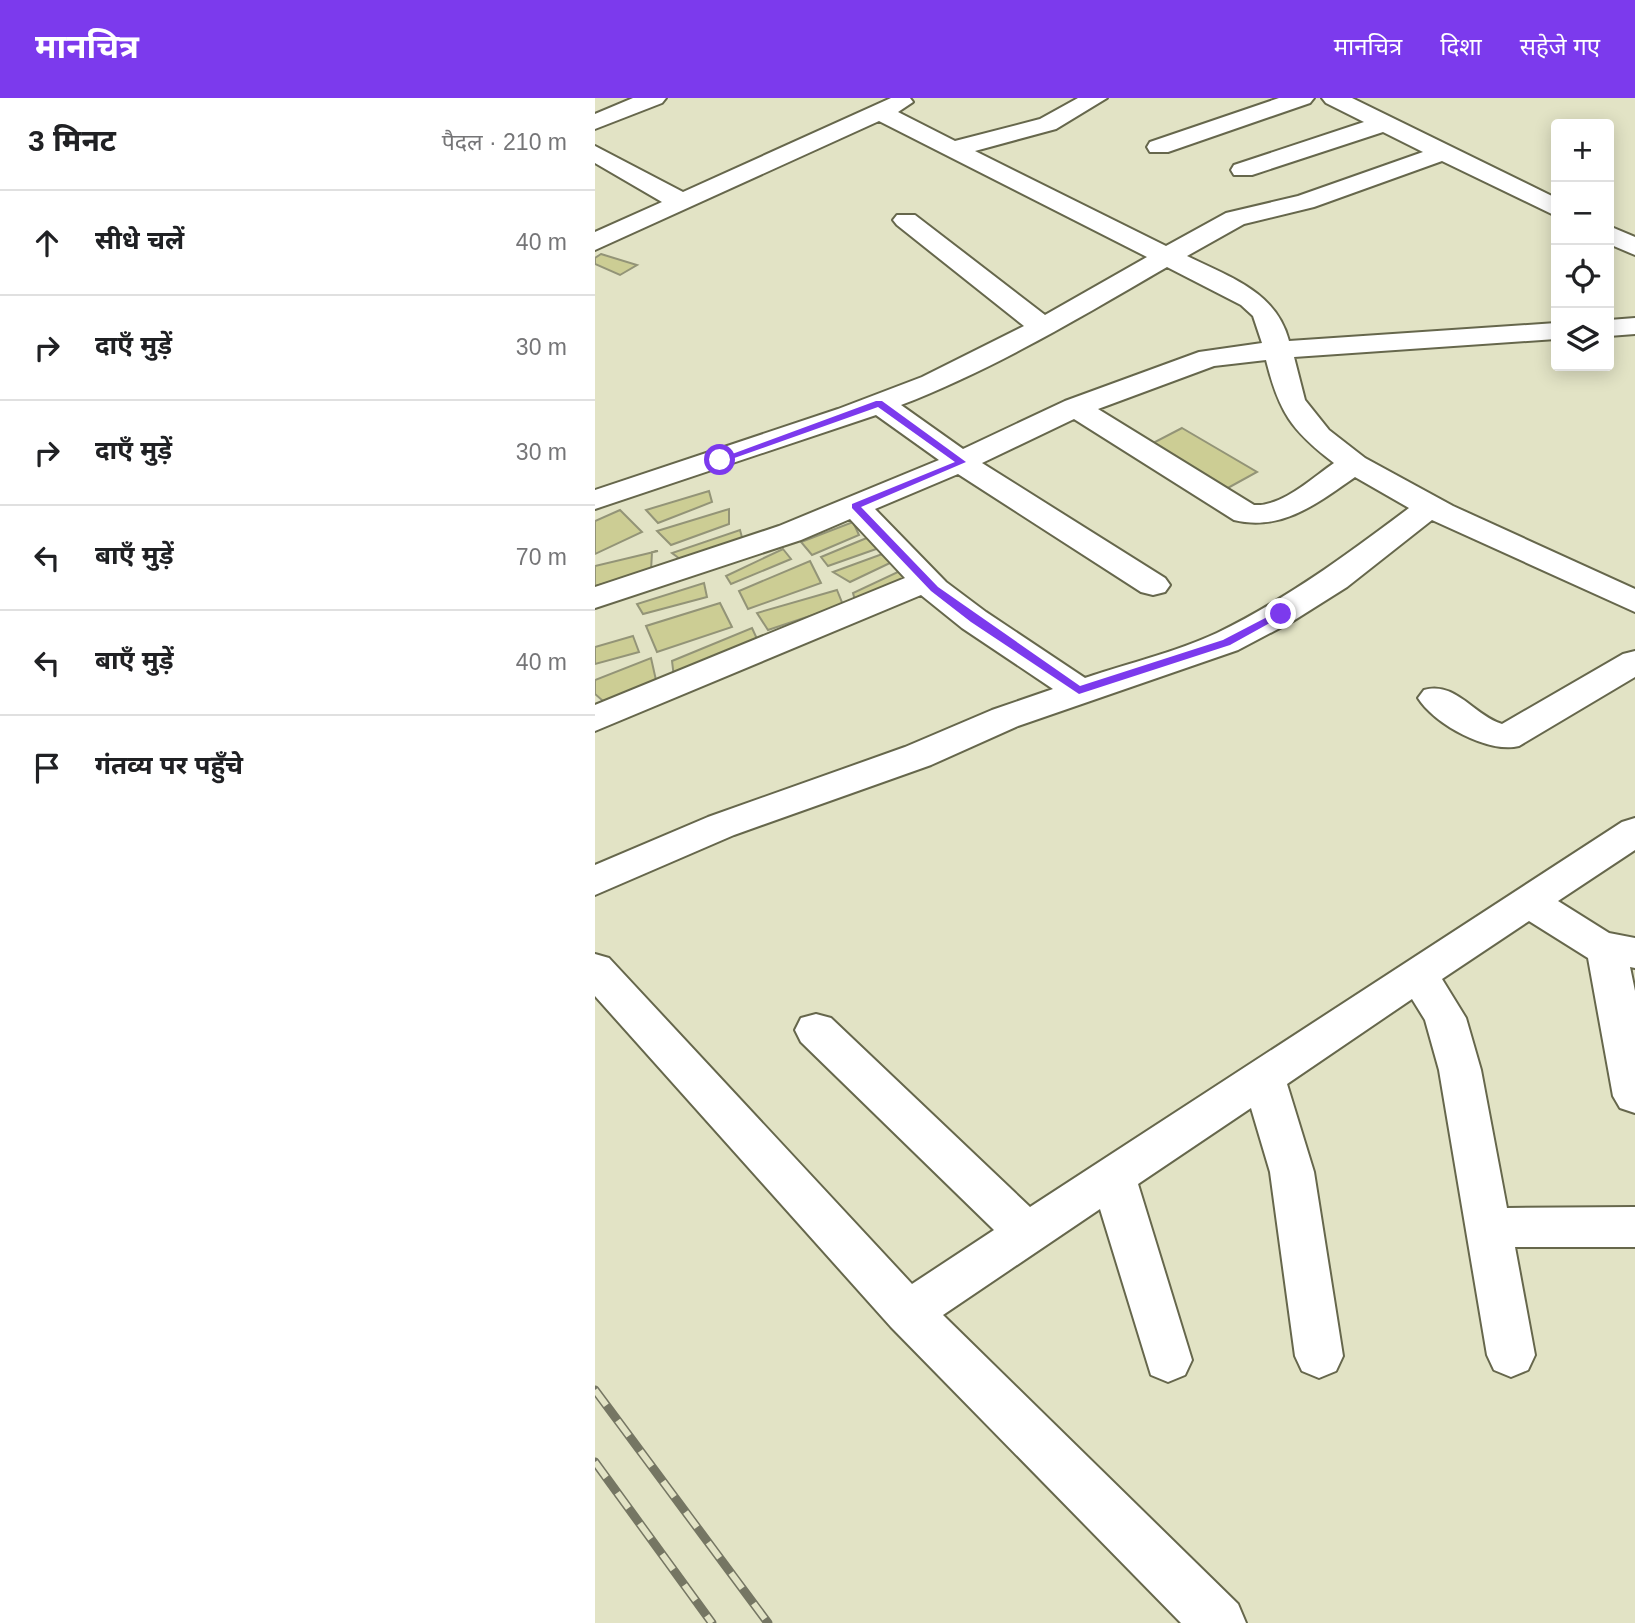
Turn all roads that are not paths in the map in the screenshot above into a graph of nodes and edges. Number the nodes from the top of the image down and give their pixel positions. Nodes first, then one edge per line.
1 (654, 98) edge
2 (909, 98) edge
3 (1095, 98) edge
4 (1302, 98) edge
5 (1335, 98) edge
6 (630, 103) edge
7 (879, 111) junction
8 (595, 122) edge
9 (1385, 122) junction
10 (1159, 147) dead end
11 (956, 148) junction
12 (1445, 152) junction
13 (600, 161) edge
14 (1243, 170) dead end
15 (681, 202) junction
16 (1551, 205) edge
17 (906, 220) dead end
18 (1614, 236) edge
19 (595, 242) edge
20 (1635, 247) edge
21 (1168, 257) junction
22 (1635, 326) edge
23 (1043, 327) junction
24 (1614, 328) edge
25 (1551, 331) edge
26 (1277, 350) junction
27 (879, 403) junction
28 (1075, 407) junction
29 (961, 462) junction
30 (1354, 464) junction
31 (595, 500) edge
32 (855, 506) junction
33 (1430, 507) junction
34 (926, 581) junction
35 (1153, 585) dead end
36 (1629, 593) edge
37 (595, 598) edge
38 (1635, 662) edge
39 (1079, 690) junction
40 (1436, 698) dead end
41 (595, 719) edge
42 (1635, 831) edge
43 (595, 881) edge
44 (1528, 901) junction
45 (1620, 950) edge
46 (595, 969) edge
47 (1418, 974) junction
48 (816, 1030) dead end
49 (1263, 1077) junction
50 (1635, 1096) edge
51 (1113, 1176) junction
52 (1635, 1227) edge
53 (1487, 1228) junction
54 (1027, 1233) junction
55 (908, 1311) junction
56 (1511, 1355) dead end
57 (1319, 1356) dead end
58 (1168, 1360) dead end
59 (1219, 1623) edge

1 - 6 street
2 - 7 street
3 - 11 street
4 - 10 street
5 - 9 street
6 - 8 street
7 - 11 street
7 - 15 street
9 - 12 street
9 - 14 street
11 - 21 street
12 - 16 street
12 - 21 street
13 - 15 street
15 - 19 street
17 - 23 street
18 - 20 street
21 - 23 street
21 - 26 street
22 - 24 street
23 - 27 street
25 - 26 street
26 - 28 street
26 - 30 street
27 - 29 street
27 - 31 street
28 - 29 street
28 - 30 street
29 - 32 street
29 - 35 street
30 - 33 street
32 - 34 street
32 - 37 street
33 - 36 street
33 - 39 street
34 - 39 street
34 - 41 street
38 - 40 street
39 - 43 street
42 - 44 street
44 - 45 street
44 - 47 street
45 - 50 street
46 - 55 street
47 - 49 street
47 - 53 street
48 - 54 street
49 - 51 street
49 - 57 street
51 - 54 street
51 - 58 street
52 - 53 street
53 - 56 street
54 - 55 street
55 - 59 street

